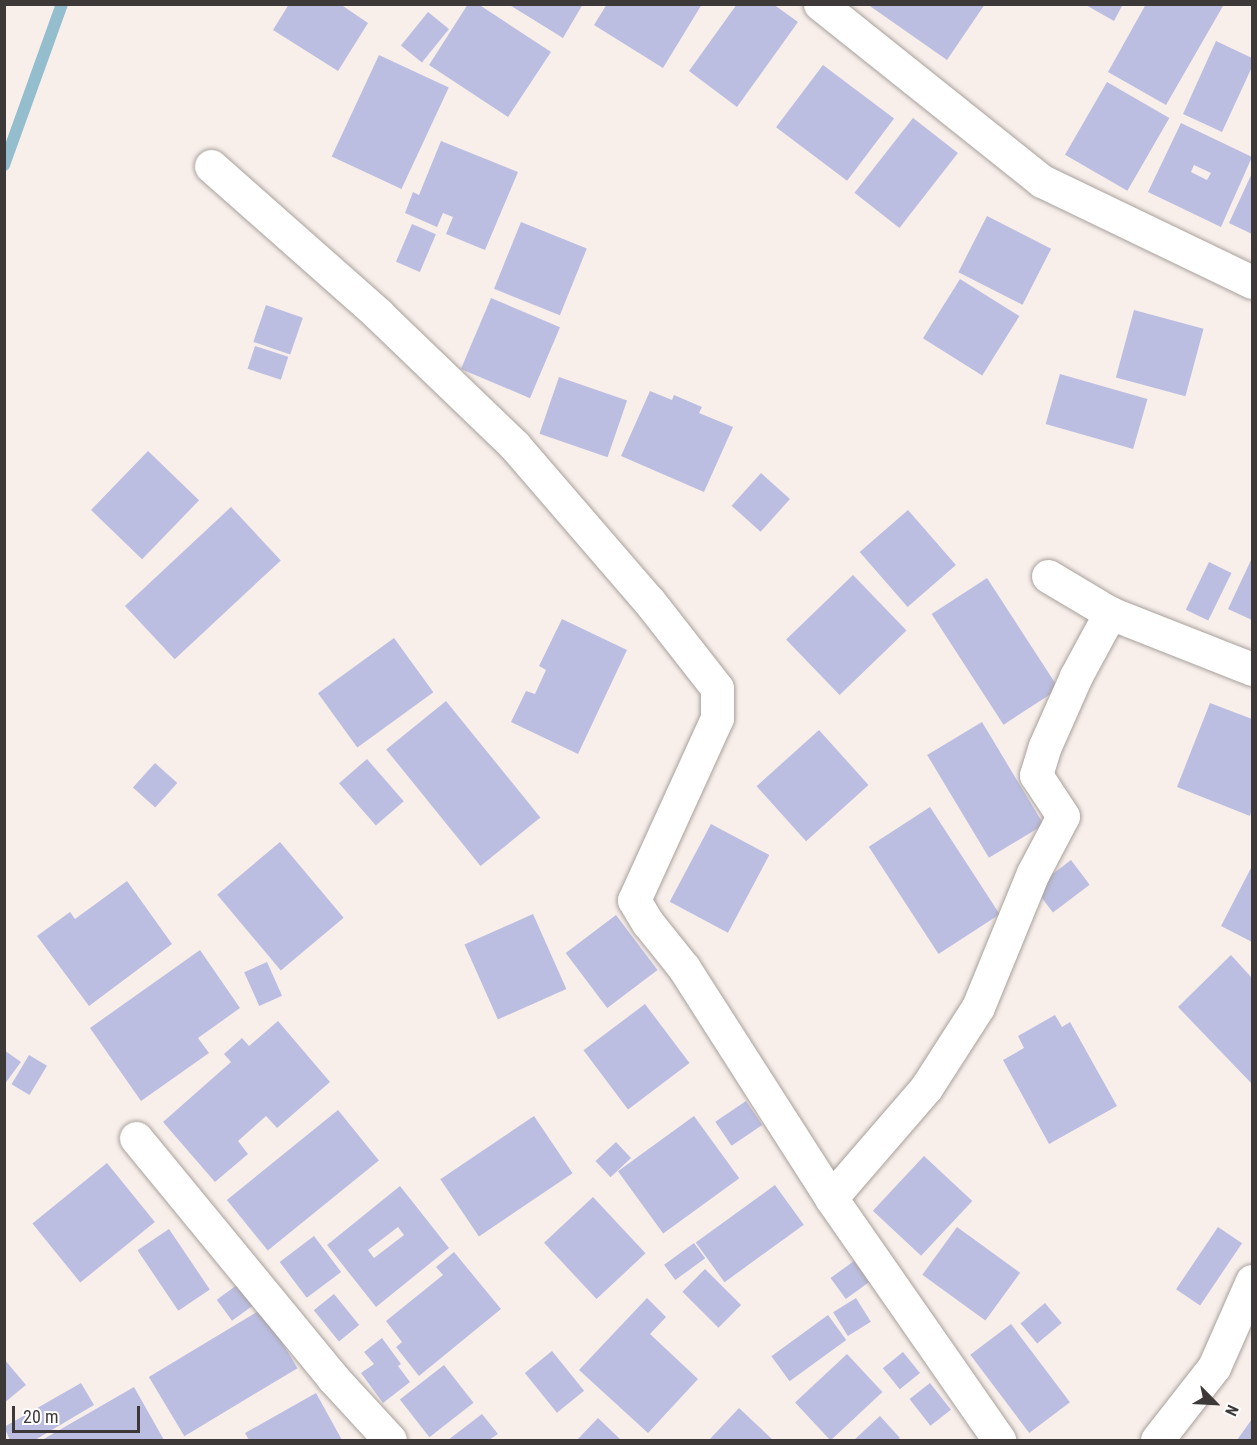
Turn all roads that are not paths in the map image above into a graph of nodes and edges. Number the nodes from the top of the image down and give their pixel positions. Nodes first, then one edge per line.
1 (820, 4) edge
2 (211, 166) dead end
3 (1252, 282) edge
4 (1048, 576) dead end
5 (1110, 613) junction
6 (1252, 669) edge
7 (136, 1138) dead end
8 (831, 1198) junction
9 (1252, 1281) edge
10 (390, 1440) edge
11 (999, 1440) edge
12 (1156, 1440) edge

1 - 3 street
2 - 8 street
4 - 5 street
5 - 6 street
5 - 8 street
7 - 10 street
8 - 11 street
9 - 12 street

